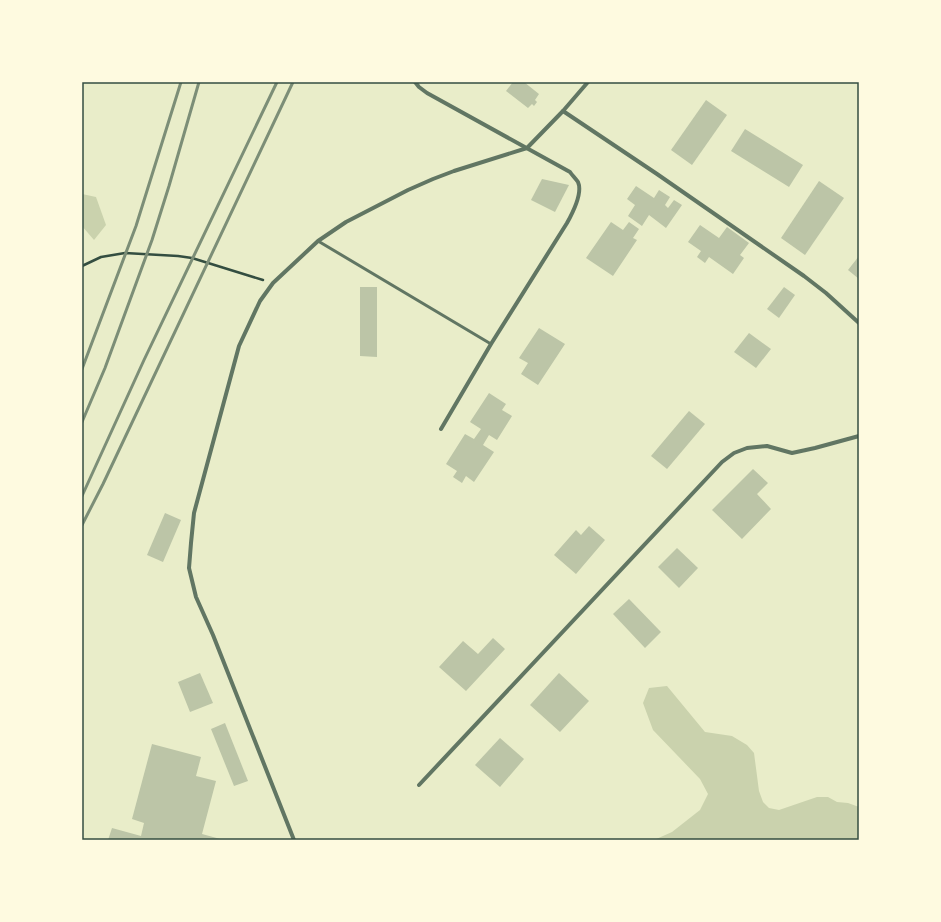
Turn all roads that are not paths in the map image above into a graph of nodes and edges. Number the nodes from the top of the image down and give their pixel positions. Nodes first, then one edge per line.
1 (415, 82) edge
2 (588, 82) edge
3 (563, 111) junction
4 (527, 148) junction
5 (318, 241) junction
6 (859, 324) edge
7 (491, 344) junction
8 (441, 429) dead end
9 (859, 437) edge
10 (419, 785) dead end
11 (294, 840) edge

1 - 4 street
2 - 3 street
3 - 4 street
3 - 6 street
4 - 5 street
4 - 7 street
5 - 7 lane
5 - 11 street
7 - 8 street
9 - 10 street

